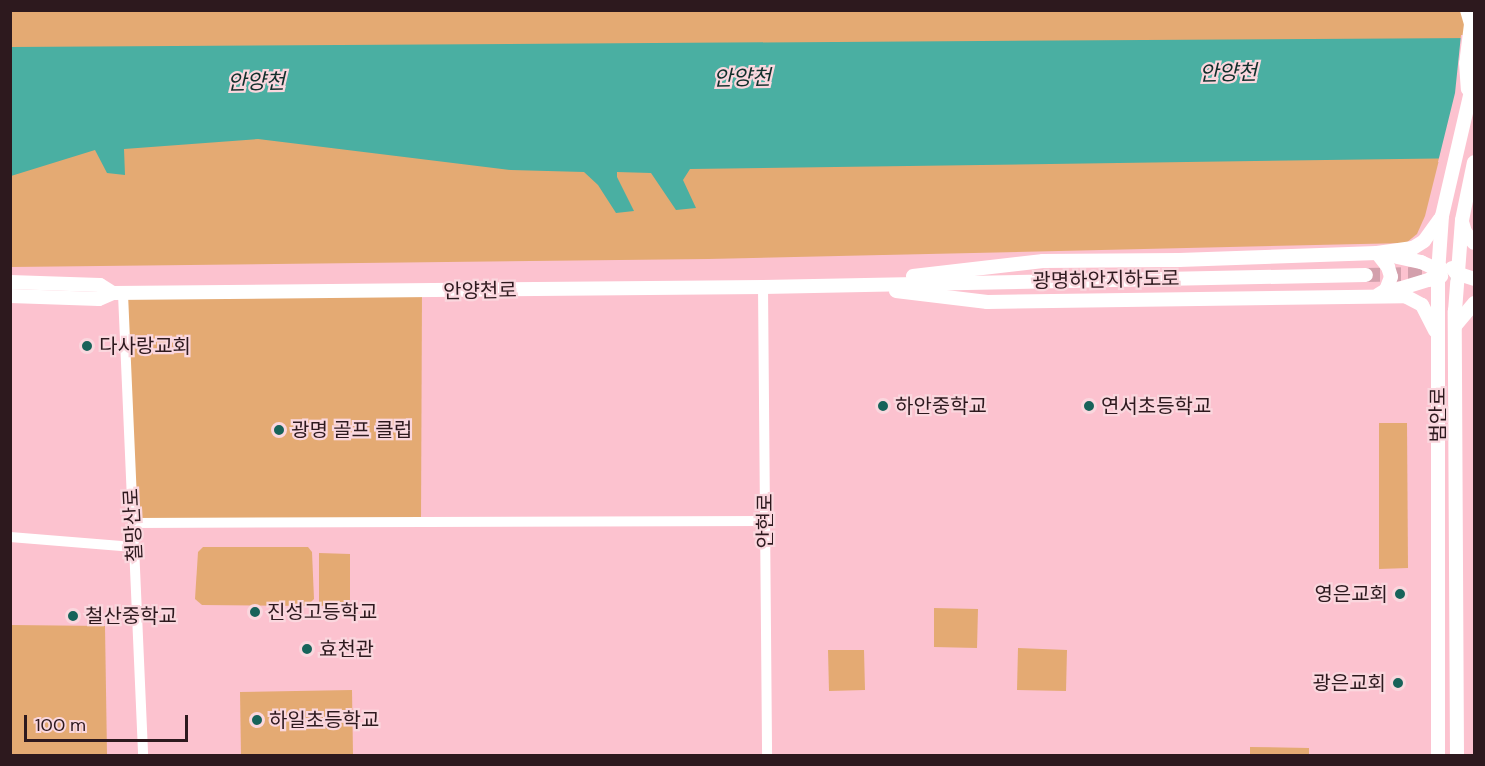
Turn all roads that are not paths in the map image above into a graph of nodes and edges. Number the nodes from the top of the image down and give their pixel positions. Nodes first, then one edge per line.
1 (1467, 10) edge
2 (1474, 78) edge
3 (1469, 102) junction
4 (1474, 162) edge
5 (1442, 216) junction
6 (1462, 220) junction
7 (1440, 238) junction
8 (1474, 243) edge
9 (1377, 253) junction
10 (1452, 267) junction
11 (1474, 267) edge
12 (1366, 275) tunnel mouth
13 (1442, 278) junction
14 (1474, 279) edge
15 (10, 282) edge
16 (846, 285) junction
17 (763, 287) junction
18 (118, 294) junction
19 (10, 296) edge
20 (1376, 296) junction
21 (1455, 299) junction
22 (1474, 303) edge
23 (1455, 326) junction
24 (1438, 344) junction
25 (765, 521) junction
26 (133, 523) junction
27 (10, 537) edge
28 (134, 547) junction
29 (143, 756) edge
30 (767, 756) edge
31 (1438, 756) edge
32 (1457, 756) edge

1 - 3 main road
2 - 3 main road, 범안로
3 - 5 main road, 범안로
4 - 6 main road, 범안로
5 - 7 main road, 범안로
5 - 9 main road
6 - 8 main road
6 - 10 main road, 범안로
7 - 10 main road
7 - 13 main road, 범안로
9 - 13 main road
9 - 16 main road
9 - 20 main road
10 - 11 main road
10 - 13 main road
10 - 14 main road
10 - 21 main road, 범안로
12 - 16 main road, 광명하안지하도로
13 - 20 main road
13 - 21 main road
13 - 24 main road, 범안로
15 - 18 main road
16 - 17 main road, 안양천로
16 - 20 main road
17 - 18 main road, 안양천로
17 - 25 street, 안현로
18 - 19 main road
18 - 26 street, 철망산로
20 - 24 main road
21 - 23 main road, 범안로
22 - 23 main road
23 - 32 main road, 범안로
24 - 31 main road, 범안로
25 - 26 street
25 - 30 street, 안현로
26 - 28 street, 철망산로
27 - 28 street
28 - 29 street, 철망산로

